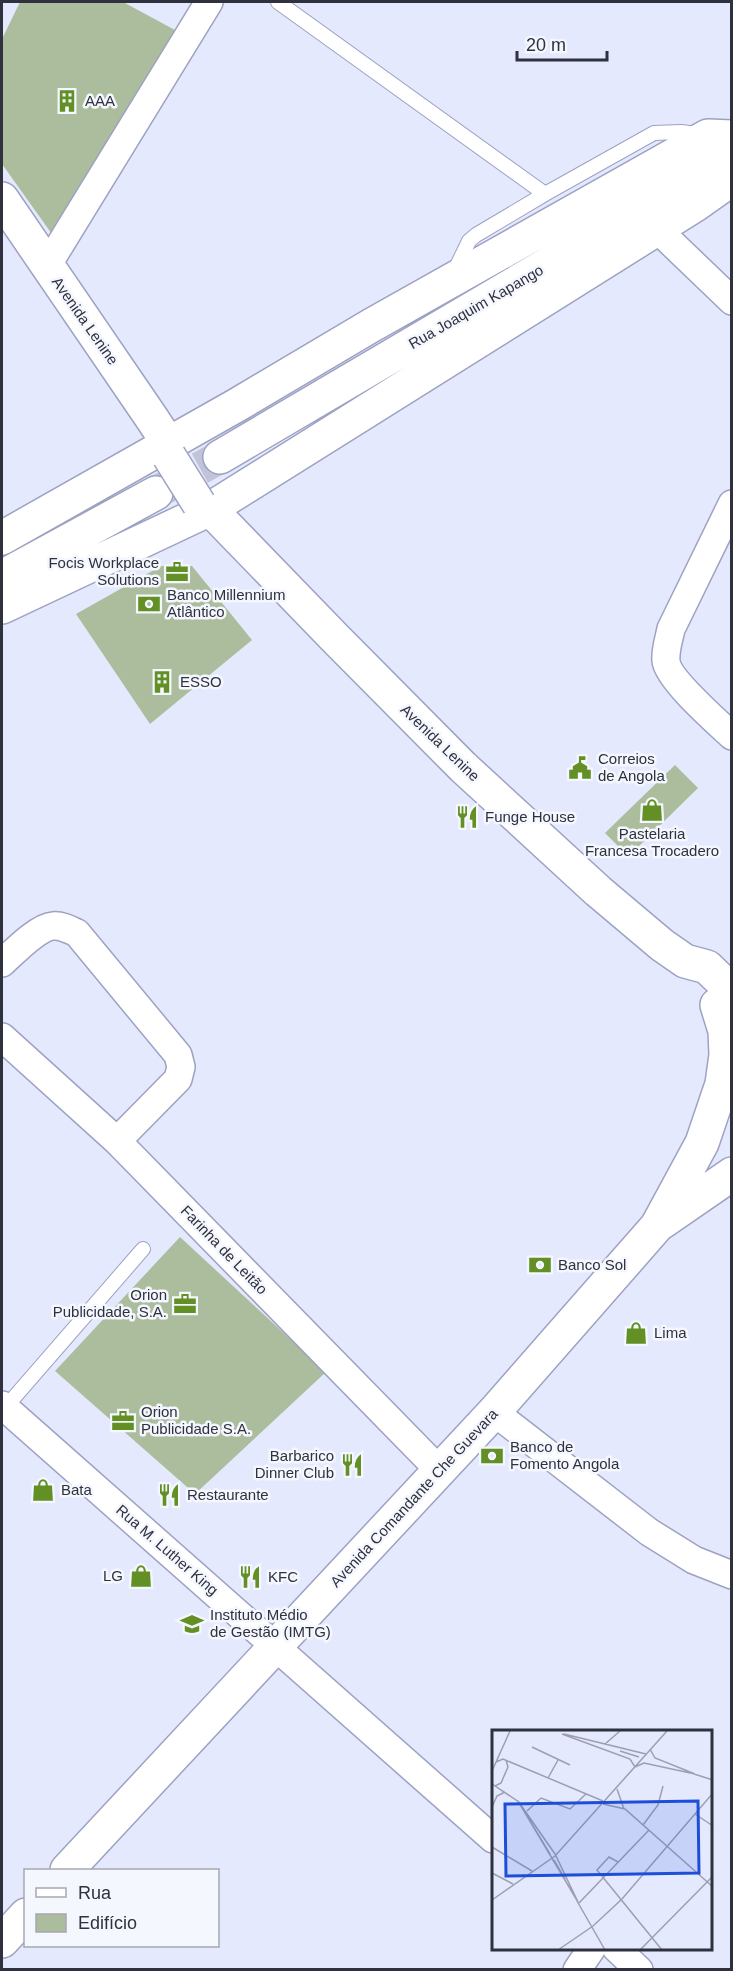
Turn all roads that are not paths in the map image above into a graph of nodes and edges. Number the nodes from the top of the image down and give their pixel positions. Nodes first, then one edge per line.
1 (209, 2) edge
2 (278, 2) edge
3 (724, 143) edge
4 (732, 175) edge
5 (545, 194) junction
6 (2, 199) edge
7 (657, 229) junction
8 (46, 266) junction
9 (449, 282) junction
10 (732, 301) edge
11 (172, 450) junction
12 (220, 458) tunnel mouth
13 (156, 493) tunnel mouth
14 (206, 503) junction
15 (732, 504) edge
16 (2, 538) edge
17 (2, 577) edge
18 (2, 607) edge
19 (732, 736) edge
20 (2, 963) edge
21 (727, 1005) edge
22 (2, 1037) edge
23 (117, 1141) junction
24 (732, 1174) edge
25 (657, 1226) junction
26 (143, 1249) dead end
27 (3, 1406) edge
28 (494, 1412) junction
29 (439, 1470) junction
30 (732, 1575) edge
31 (276, 1646) junction
32 (492, 1838) edge
33 (68, 1869) edge
34 (24, 1917) edge
35 (2, 1941) edge
36 (591, 1950) edge
37 (618, 1950) edge
38 (577, 1970) edge
39 (639, 1970) edge

1 - 8 street
2 - 5 lane
3 - 5 lane
3 - 9 street
3 - 12 street, Rua Joaquim Kapango
4 - 7 street
5 - 9 lane
6 - 8 street, Avenida Lenine
7 - 10 street
7 - 14 street
8 - 11 street, Avenida Lenine
9 - 11 street
11 - 14 street, Avenida Lenine, bridge
11 - 16 street
13 - 17 street
14 - 18 street
14 - 21 street, Avenida Lenine
15 - 19 street
20 - 23 street
21 - 25 street, Avenida Comandante Che Guevara
22 - 23 street, Farinha de Leitão
23 - 29 street, Farinha de Leitão
24 - 25 street, Avenida Comandante Che Guevara
25 - 28 street, Avenida Comandante Che Guevara
26 - 27 lane
27 - 31 street, Rua M. Luther King
28 - 29 street, Avenida Comandante Che Guevara
28 - 30 street
29 - 31 street, Avenida Comandante Che Guevara
31 - 32 street, Rua M. Luther King
31 - 33 street, Avenida Comandante Che Guevara
34 - 35 street
36 - 38 street
37 - 39 street

